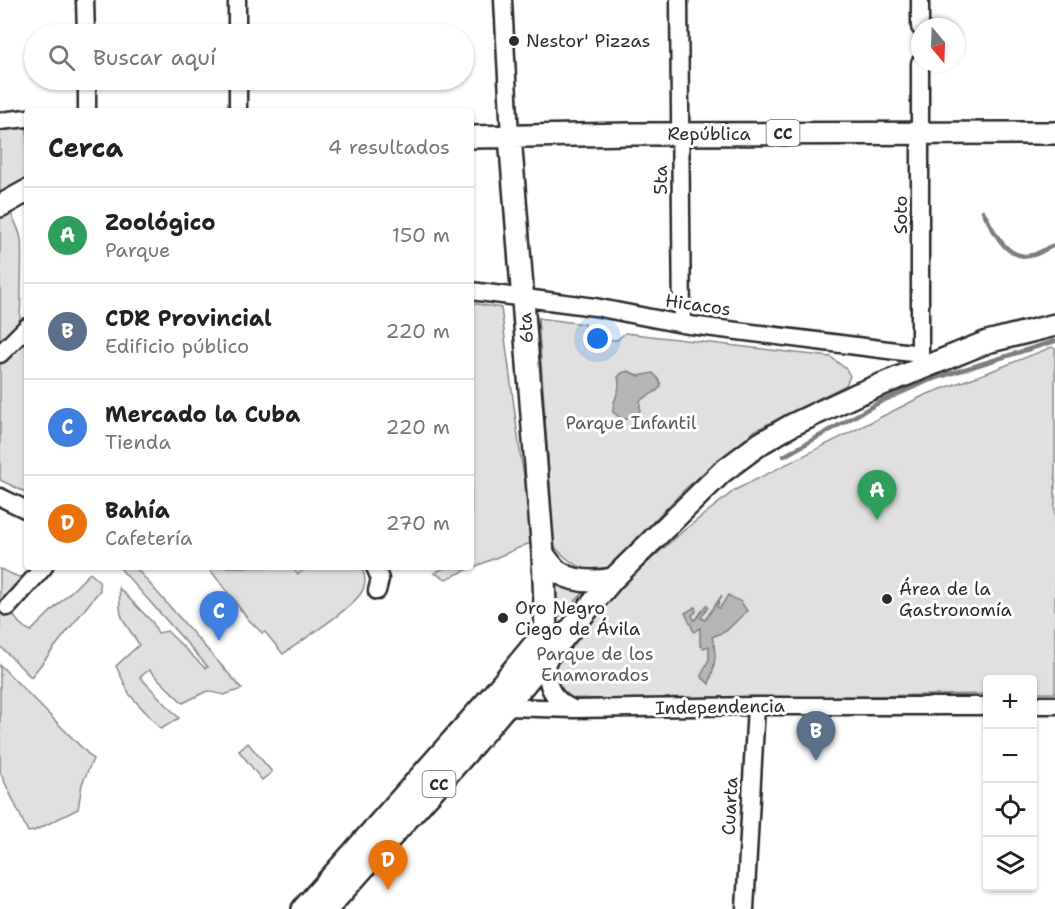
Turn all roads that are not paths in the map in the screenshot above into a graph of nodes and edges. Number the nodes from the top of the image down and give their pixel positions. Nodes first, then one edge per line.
1 (85, 0) edge
2 (237, 0) edge
3 (503, 0) edge
4 (679, 0) edge
5 (920, 0) edge
6 (920, 18) edge
7 (86, 24) edge
8 (237, 24) edge
9 (920, 72) edge
10 (87, 90) edge
11 (238, 90) edge
12 (86, 108) edge
13 (238, 108) edge
14 (24, 118) edge
15 (0, 121) edge
16 (920, 133) junction
17 (1055, 133) edge
18 (680, 134) junction
19 (510, 136) junction
20 (474, 137) edge
21 (24, 193) edge
22 (0, 206) edge
23 (474, 291) edge
24 (524, 297) junction
25 (682, 324) junction
26 (1055, 325) edge
27 (24, 330) edge
28 (0, 354) edge
29 (920, 361) junction
30 (0, 497) edge
31 (24, 509) edge
32 (543, 554) junction
33 (41, 570) edge
34 (376, 570) edge
35 (614, 579) junction
36 (377, 591) dead end
37 (8, 607) dead end
38 (547, 629) junction
39 (547, 657) junction
40 (499, 702) junction
41 (1037, 705) edge
42 (1055, 705) edge
43 (756, 706) junction
44 (983, 706) edge
45 (574, 710) junction
46 (303, 909) edge
47 (327, 909) edge
48 (745, 909) edge

1 - 7 street
2 - 8 street
3 - 19 street, 6ta
4 - 18 street, 5ta
5 - 6 street
9 - 16 street, Soto
10 - 12 street
11 - 13 street
14 - 15 street
16 - 17 main road, República / CC
16 - 18 main road, República / CC
16 - 29 street, Soto
18 - 19 main road, República / CC
18 - 25 street, 5ta
19 - 20 main road, República / CC
19 - 24 main road, 6ta
21 - 22 main road
23 - 24 street, Hicacos
24 - 25 street, Hicacos
24 - 32 main road, 6ta
25 - 29 street, Hicacos
26 - 29 main road, CC
27 - 28 street
29 - 35 main road, CC
30 - 31 street
32 - 35 main road
32 - 38 main road, 6ta
33 - 37 street
34 - 36 street
35 - 39 main road, CC
38 - 39 main road, 6ta
38 - 40 main road, CC
39 - 40 main road, CC
39 - 45 street
40 - 45 street, Independencia
40 - 46 main road, CC
40 - 47 main road, CC
41 - 42 street
43 - 44 street, Independencia
43 - 45 street, Independencia
43 - 48 street, Cuarta

